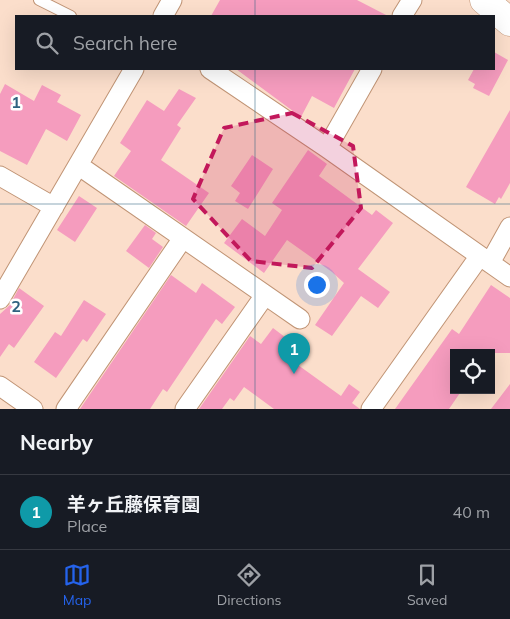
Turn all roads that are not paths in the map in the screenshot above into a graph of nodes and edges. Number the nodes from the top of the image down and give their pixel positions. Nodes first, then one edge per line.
1 (39, 0) edge
2 (172, 0) edge
3 (412, 0) edge
4 (484, 0) edge
5 (69, 15) edge
6 (164, 15) edge
7 (403, 15) edge
8 (510, 22) edge
9 (133, 70) edge
10 (211, 70) edge
11 (371, 70) edge
12 (327, 148) junction
13 (78, 165) junction
14 (0, 176) edge
15 (54, 207) junction
16 (510, 227) edge
17 (183, 238) junction
18 (485, 260) junction
19 (510, 278) edge
20 (265, 295) junction
21 (0, 298) edge
22 (300, 319) dead end
23 (0, 386) edge
24 (32, 409) edge
25 (66, 409) edge
26 (185, 409) edge
27 (370, 409) edge

1 - 5 lane
2 - 6 street
3 - 7 street
4 - 8 street
9 - 13 street
10 - 12 street
11 - 12 street
12 - 18 street
13 - 15 street
13 - 17 street
14 - 15 street
15 - 21 street
16 - 18 street
17 - 20 street
17 - 25 street
18 - 19 street
18 - 27 street
20 - 22 street
20 - 26 street
23 - 24 street

